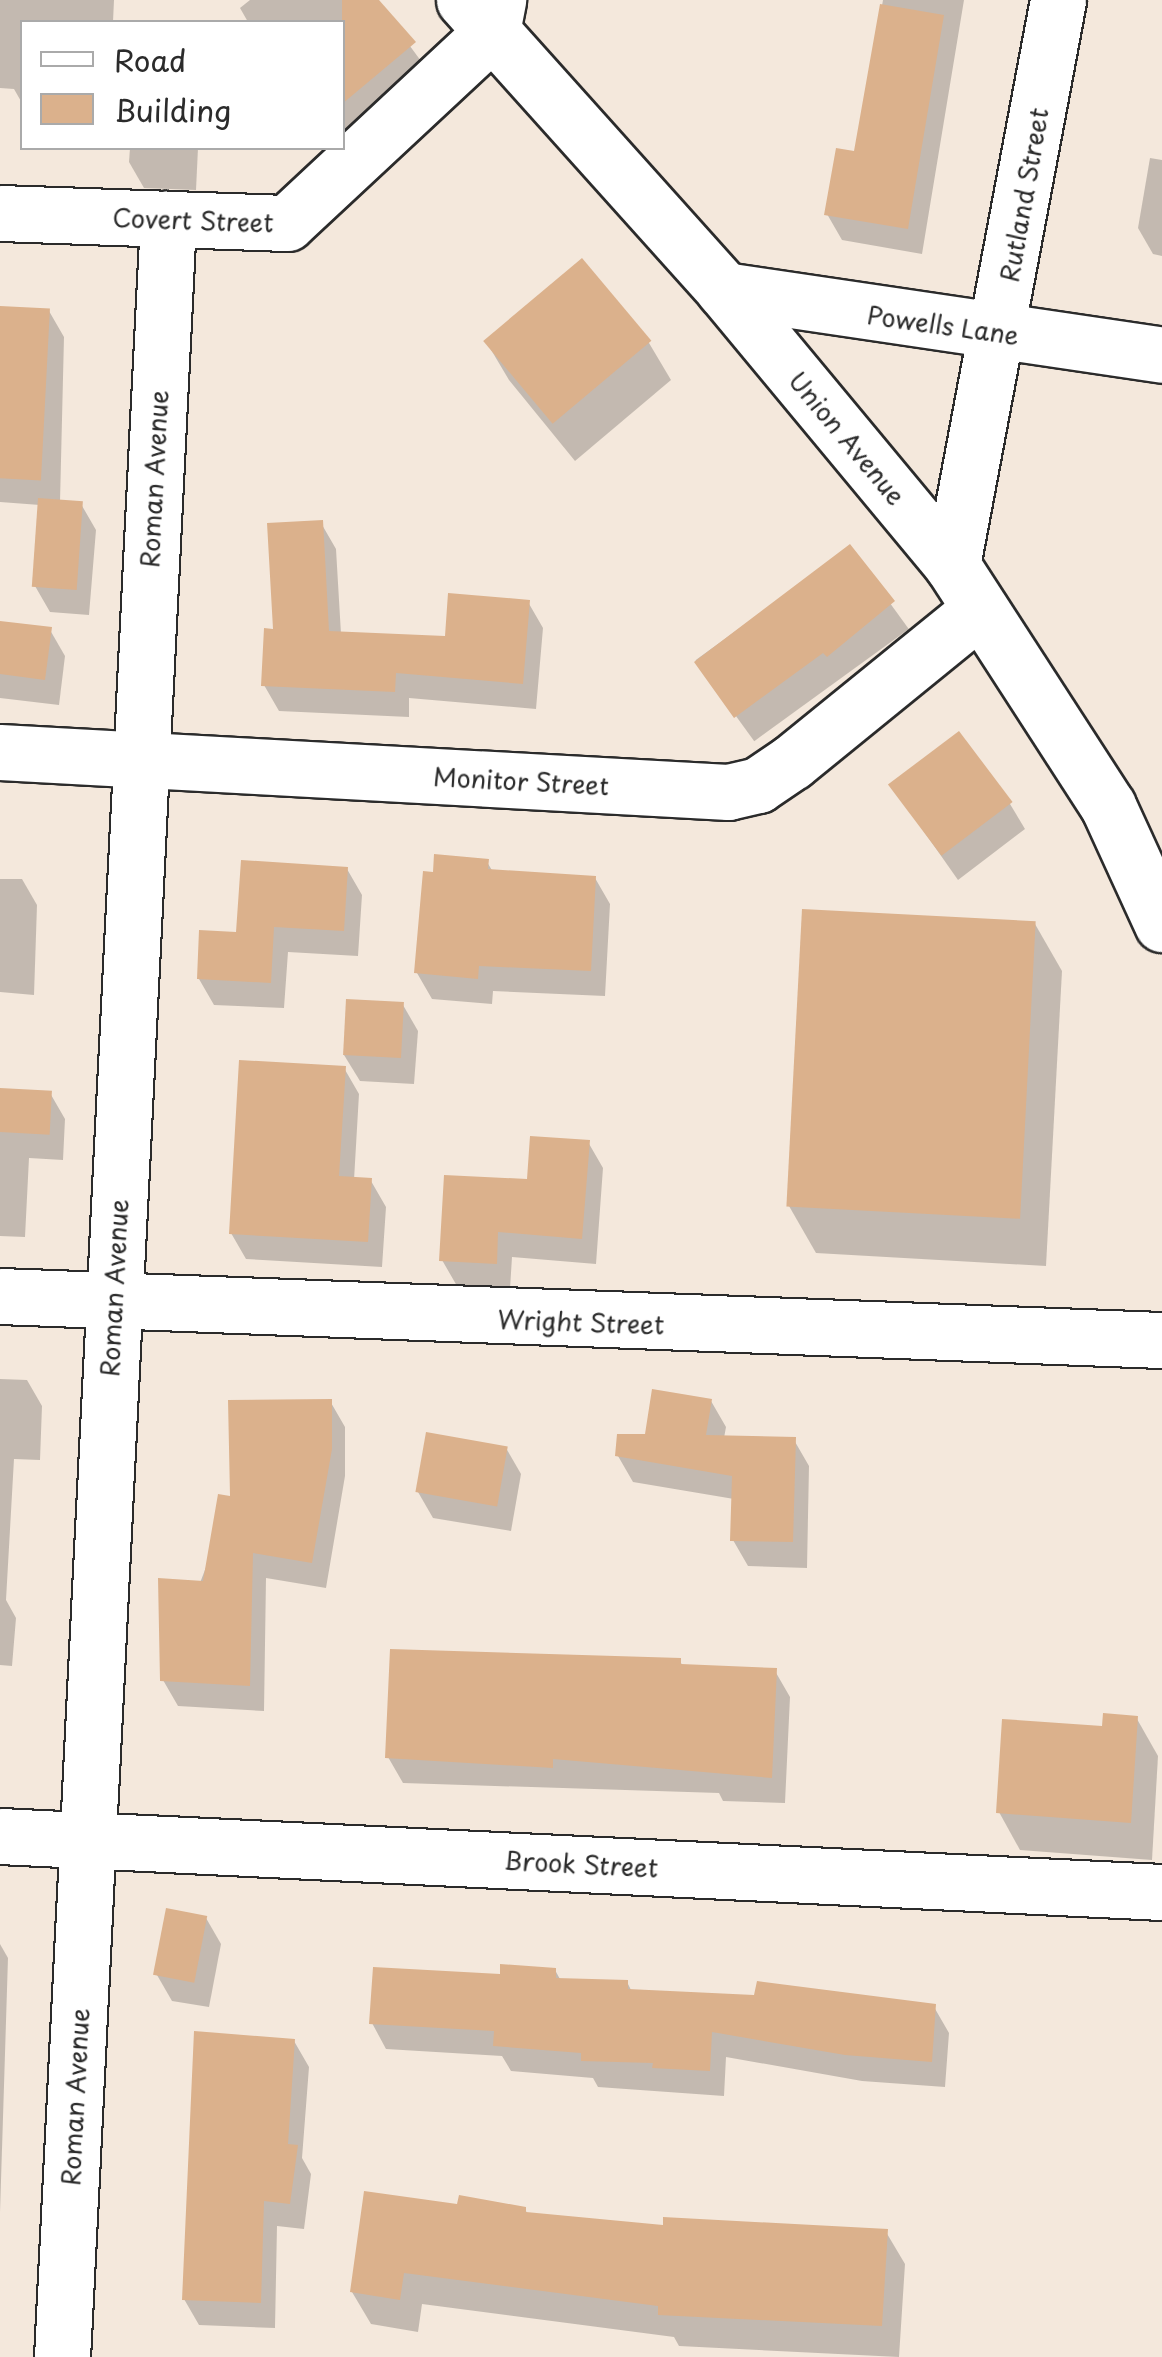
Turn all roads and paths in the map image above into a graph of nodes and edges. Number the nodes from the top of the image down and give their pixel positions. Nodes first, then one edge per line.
1 (1058, 0) edge
2 (484, 11) edge
3 (0, 213) edge
4 (168, 220) junction
5 (724, 290) junction
6 (1000, 334) junction
7 (1162, 354) edge
8 (966, 587) junction
9 (0, 752) edge
10 (140, 760) junction
11 (1162, 924) edge
12 (0, 1296) edge
13 (114, 1301) junction
14 (1162, 1340) edge
15 (0, 1836) edge
16 (86, 1841) junction
17 (1162, 1892) edge
18 (62, 2357) edge

1 - 6 street, Rutland Street
2 - 4 street, Covert Street
2 - 5 street, Union Avenue
3 - 4 street, Covert Street
4 - 10 street, Roman Avenue
5 - 6 street, Powells Lane
5 - 8 street, Union Avenue
6 - 7 street, Powells Lane
6 - 8 street, Rutland Street
8 - 10 street, Monitor Street
8 - 11 street, Union Avenue
9 - 10 street, Monitor Street
10 - 13 street, Roman Avenue
12 - 13 street, Wright Street
13 - 14 street, Wright Street
13 - 16 street, Roman Avenue
15 - 16 street, Brook Street
16 - 17 street, Brook Street
16 - 18 street, Roman Avenue

